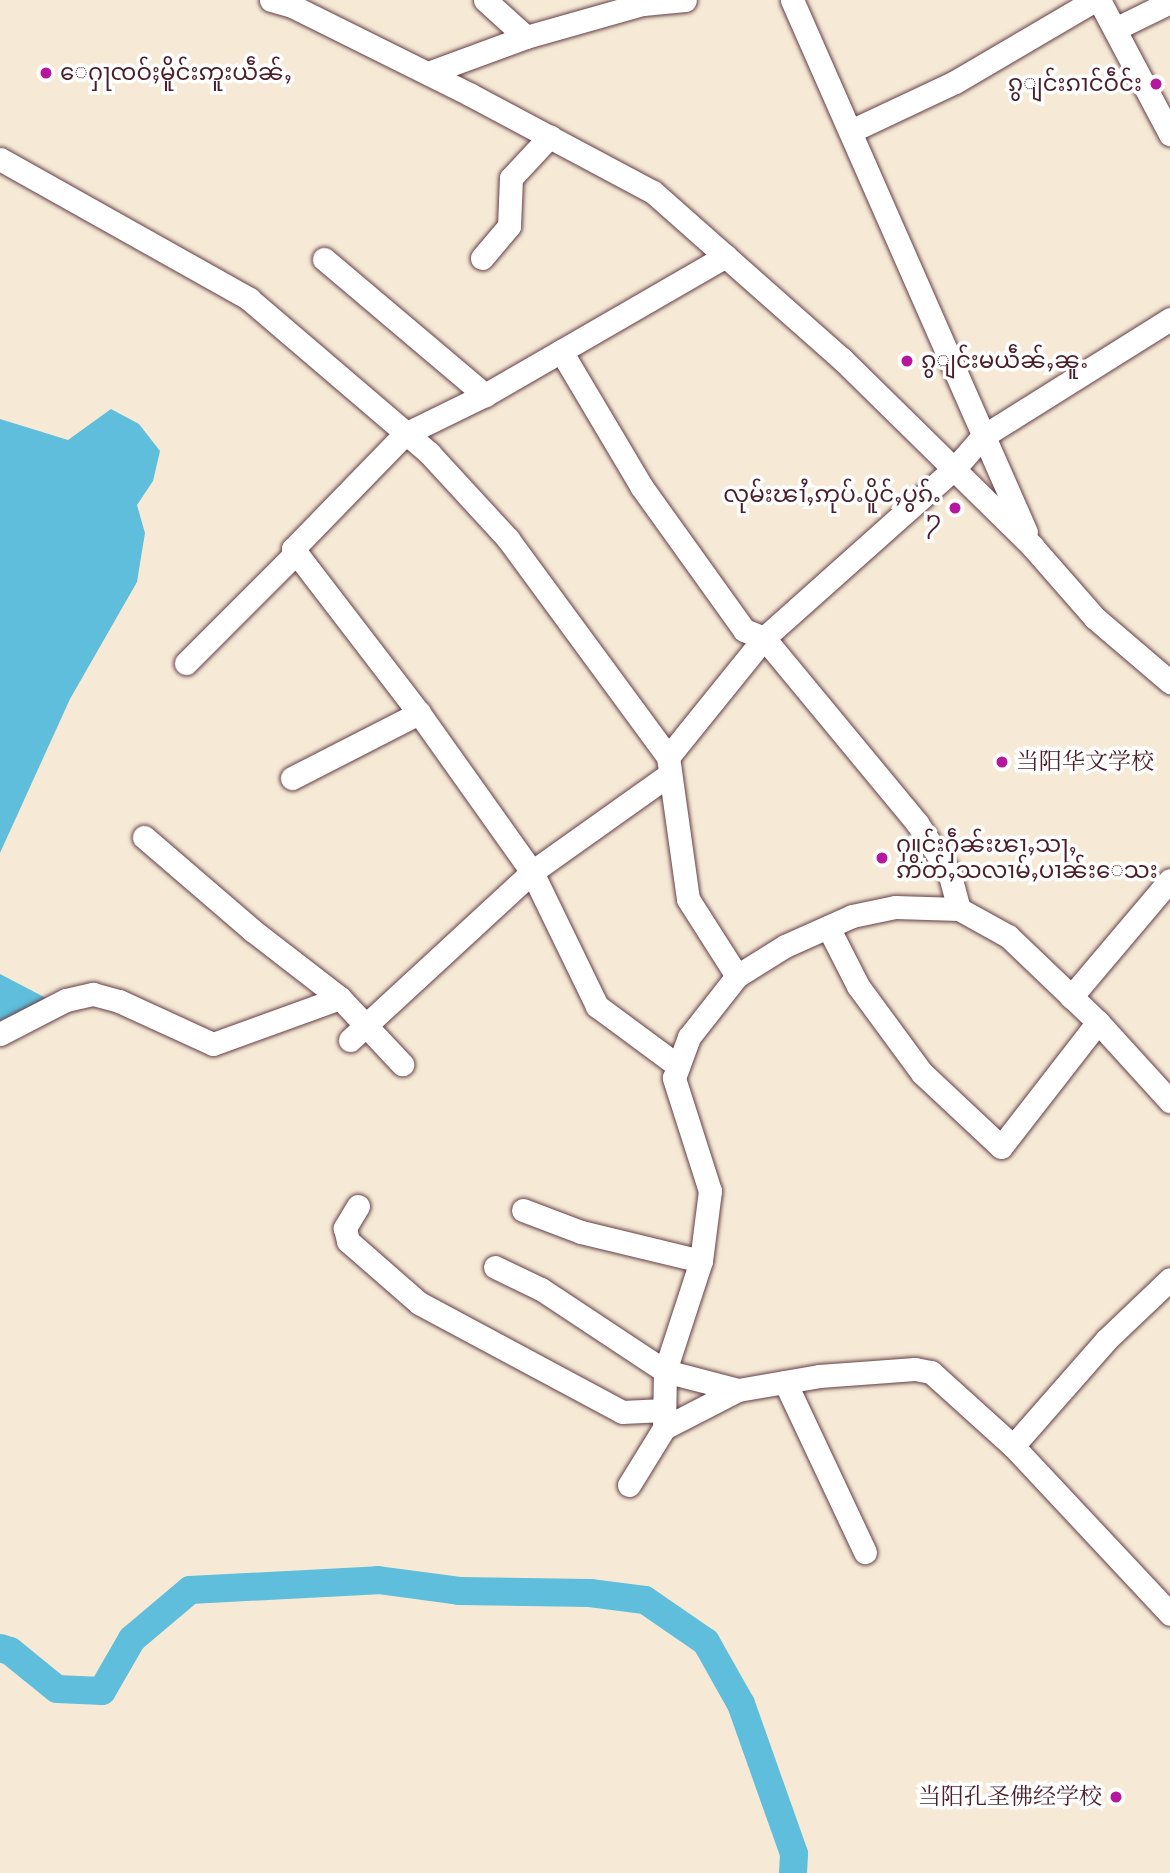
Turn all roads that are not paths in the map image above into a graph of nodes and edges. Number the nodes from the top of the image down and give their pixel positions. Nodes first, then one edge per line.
1 (271, 0) edge
2 (485, 0) edge
3 (685, 0) edge
4 (792, 0) edge
5 (1097, 0) edge
6 (642, 2) edge
7 (1170, 2) edge
8 (1115, 29) junction
9 (526, 37) junction
10 (428, 73) junction
11 (853, 130) junction
12 (1170, 134) edge
13 (550, 136) junction
14 (0, 159) edge
15 (726, 256) junction
16 (482, 258) dead end
17 (324, 259) dead end
18 (1170, 319) edge
19 (561, 351) junction
20 (485, 396) junction
21 (405, 434) junction
22 (982, 437) junction
23 (956, 468) junction
24 (1032, 547) junction
25 (295, 554) junction
26 (764, 638) junction
27 (186, 663) dead end
28 (1170, 682) edge
29 (419, 713) junction
30 (669, 766) junction
31 (292, 778) dead end
32 (144, 837) dead end
33 (532, 872) junction
34 (1170, 880) edge
35 (959, 909) junction
36 (828, 927) junction
37 (737, 976) junction
38 (1071, 997) junction
39 (340, 998) junction
40 (1098, 1022) junction
41 (358, 1033) junction
42 (0, 1034) edge
43 (402, 1064) dead end
44 (678, 1066) junction
45 (1170, 1101) edge
46 (358, 1206) dead end
47 (523, 1210) dead end
48 (701, 1261) junction
49 (495, 1267) dead end
50 (1170, 1279) edge
51 (665, 1371) junction
52 (785, 1382) junction
53 (738, 1390) junction
54 (664, 1419) junction
55 (1013, 1446) junction
56 (629, 1485) dead end
57 (865, 1552) dead end
58 (1170, 1614) edge

1 - 10 street
2 - 9 street
3 - 6 street
4 - 11 street
5 - 8 street
5 - 11 street
6 - 9 street
7 - 8 street
8 - 12 street
9 - 10 street
10 - 13 street
11 - 22 street
13 - 15 street
13 - 16 street
14 - 21 street
15 - 19 street
15 - 23 street
17 - 20 street
18 - 22 street
19 - 20 street
19 - 26 street
20 - 21 street
21 - 25 street
21 - 30 street
22 - 23 street
22 - 24 street
23 - 24 street
23 - 26 street
24 - 28 street
25 - 27 street
25 - 29 street
26 - 30 street
26 - 35 street
29 - 31 street
29 - 33 street
30 - 33 street
30 - 37 street
32 - 39 street
33 - 41 street
33 - 44 street
34 - 38 street
35 - 36 street
35 - 38 street
36 - 37 street
36 - 40 street
37 - 44 street
38 - 40 street
39 - 41 street
39 - 42 street
40 - 45 street
41 - 43 street
44 - 48 street
46 - 54 street
47 - 48 street
48 - 51 street
49 - 51 street
50 - 55 street
51 - 53 street
51 - 54 street
52 - 53 street
52 - 55 street
52 - 57 street
53 - 54 street
54 - 56 street
55 - 58 street

